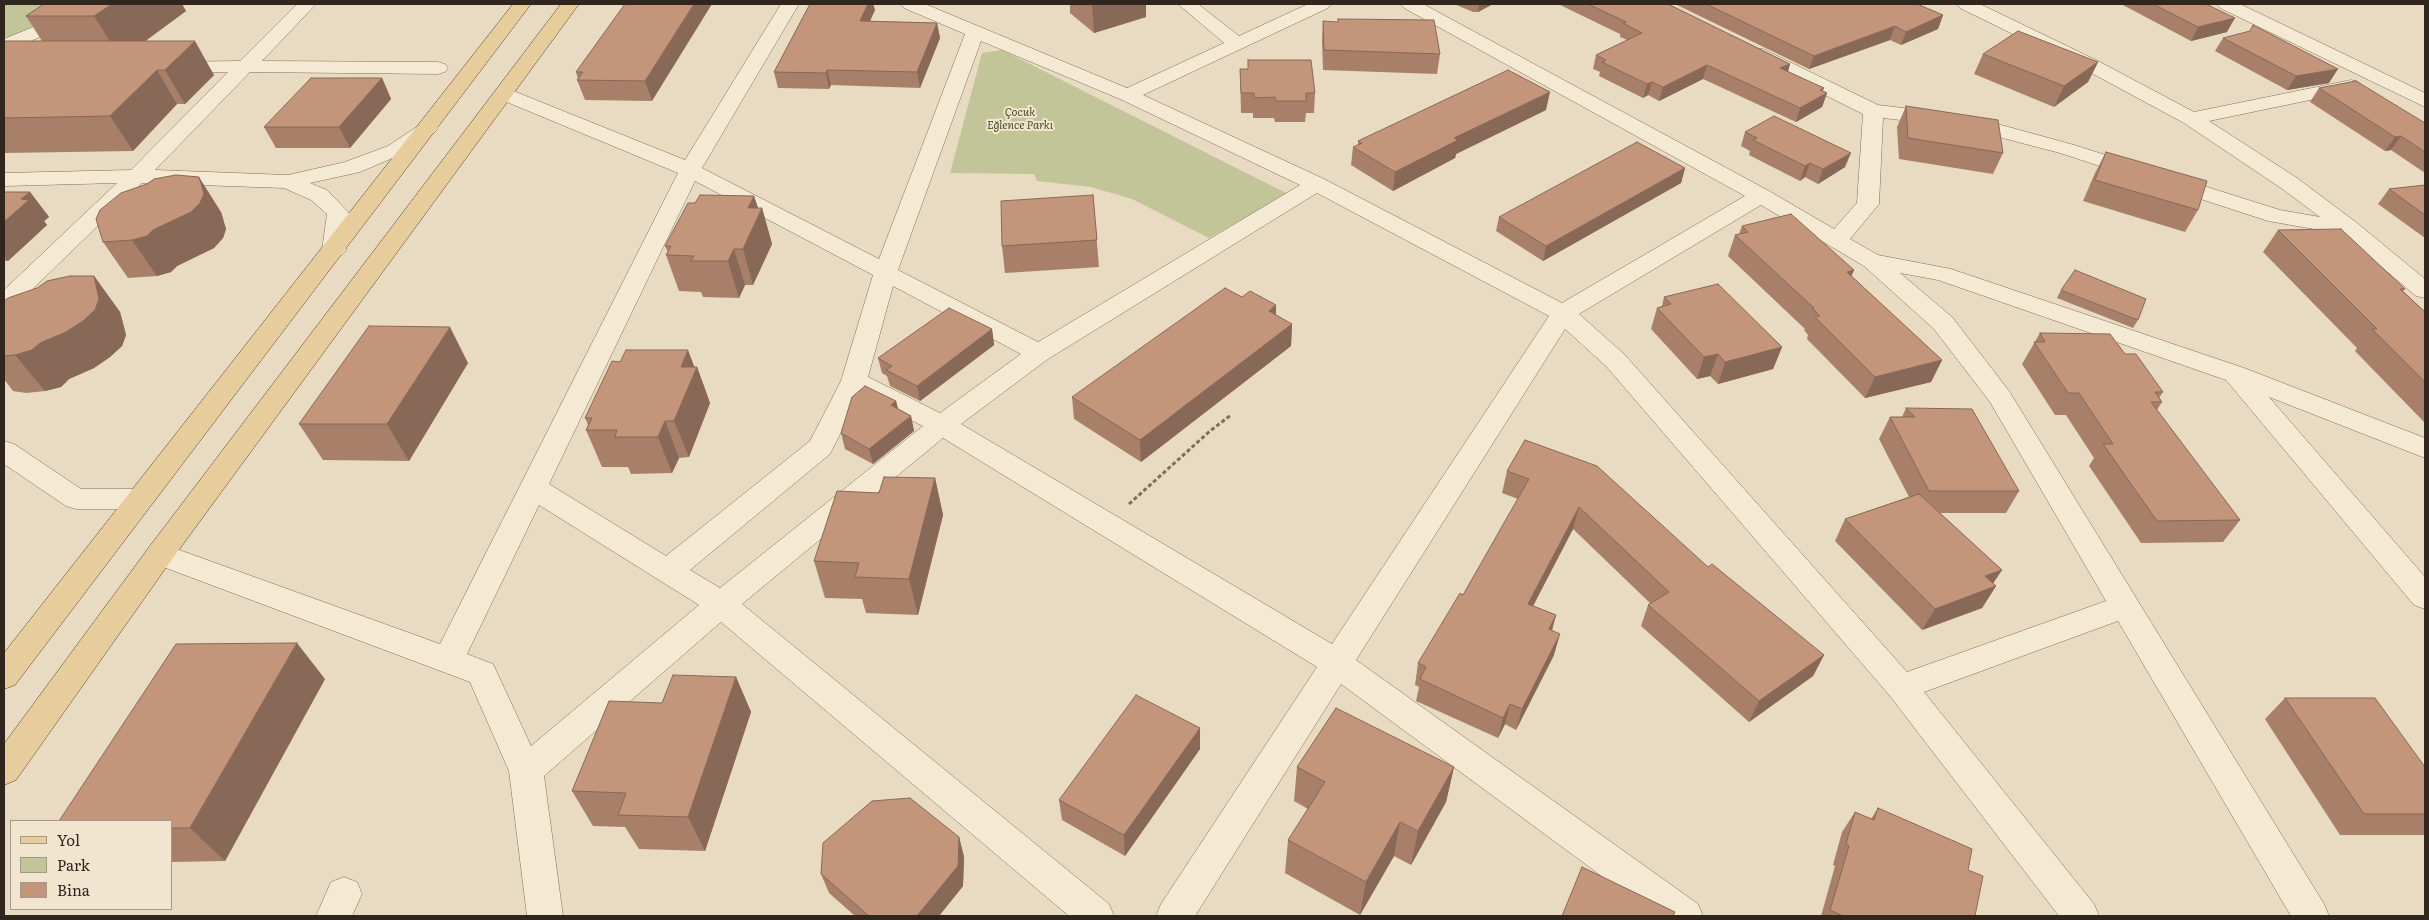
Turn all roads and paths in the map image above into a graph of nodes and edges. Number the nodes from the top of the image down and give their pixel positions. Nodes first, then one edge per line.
1 (104, 4) edge
2 (307, 4) edge
3 (522, 4) edge
4 (570, 4) edge
5 (790, 4) edge
6 (910, 4) edge
7 (1187, 4) edge
8 (1322, 4) edge
9 (1410, 4) edge
10 (1966, 4) edge
11 (2226, 4) edge
12 (2260, 4) edge
13 (975, 31) junction
14 (1236, 43) junction
15 (1738, 45) edge
16 (4, 46) edge
17 (149, 66) edge
18 (246, 66) junction
19 (438, 68) dead end
20 (2382, 80) junction
21 (2425, 82) edge
22 (504, 94) junction
23 (1127, 95) junction
24 (2425, 101) edge
25 (1873, 111) junction
26 (2191, 119) junction
27 (428, 128) junction
28 (690, 170) junction
29 (137, 176) junction
30 (4, 179) edge
31 (288, 182) junction
32 (1316, 184) junction
33 (1761, 196) junction
34 (2349, 228) junction
35 (1837, 240) junction
36 (334, 250) junction
37 (1872, 261) junction
38 (885, 274) junction
39 (2425, 291) edge
40 (4, 303) edge
41 (1562, 313) junction
42 (1039, 353) junction
43 (2235, 374) junction
44 (854, 381) junction
45 (1231, 415) dead end
46 (942, 425) junction
47 (2425, 448) edge
48 (4, 451) edge
49 (535, 489) junction
50 (139, 499) junction
51 (1106, 524) junction
52 (160, 554) junction
53 (668, 571) junction
54 (2425, 597) edge
55 (721, 604) junction
56 (2126, 606) junction
57 (448, 660) junction
58 (1337, 663) junction
59 (4, 676) edge
60 (1901, 687) junction
61 (4, 770) edge
62 (526, 771) junction
63 (545, 916) edge
64 (1096, 916) edge
65 (1174, 916) edge
66 (1685, 916) edge
67 (2081, 916) edge
68 (2312, 916) edge

1 - 16 street
2 - 18 street
3 - 27 main road
4 - 22 main road
5 - 28 street
6 - 13 street
7 - 14 street
8 - 14 street
9 - 33 street
10 - 26 street
11 - 20 street
12 - 21 street
13 - 23 street
13 - 38 street
14 - 23 street
15 - 25 street
17 - 18 street
18 - 19 street
18 - 29 street
20 - 24 street
20 - 26 street
22 - 28 street
22 - 52 main road
23 - 32 street
25 - 34 street
25 - 35 street
26 - 34 street
27 - 31 street
27 - 36 main road
28 - 38 street
28 - 49 street
29 - 30 street
29 - 31 street
29 - 40 street
31 - 36 street
32 - 41 street
32 - 42 street
33 - 35 street
33 - 41 street
34 - 39 street
35 - 37 street
36 - 50 main road
37 - 43 street
37 - 56 street
38 - 42 street
38 - 44 street
41 - 58 street
41 - 60 street
42 - 46 street
43 - 47 street
43 - 54 street
44 - 46 street
44 - 53 street
45 - 51 path
46 - 51 street
46 - 55 street
48 - 50 street
49 - 53 street
49 - 57 street
50 - 59 main road
51 - 58 street
52 - 57 street
52 - 61 main road
53 - 55 street
55 - 62 street
55 - 64 street
56 - 60 street
56 - 68 street
57 - 62 street
58 - 65 street
58 - 66 street
60 - 67 street
62 - 63 street

